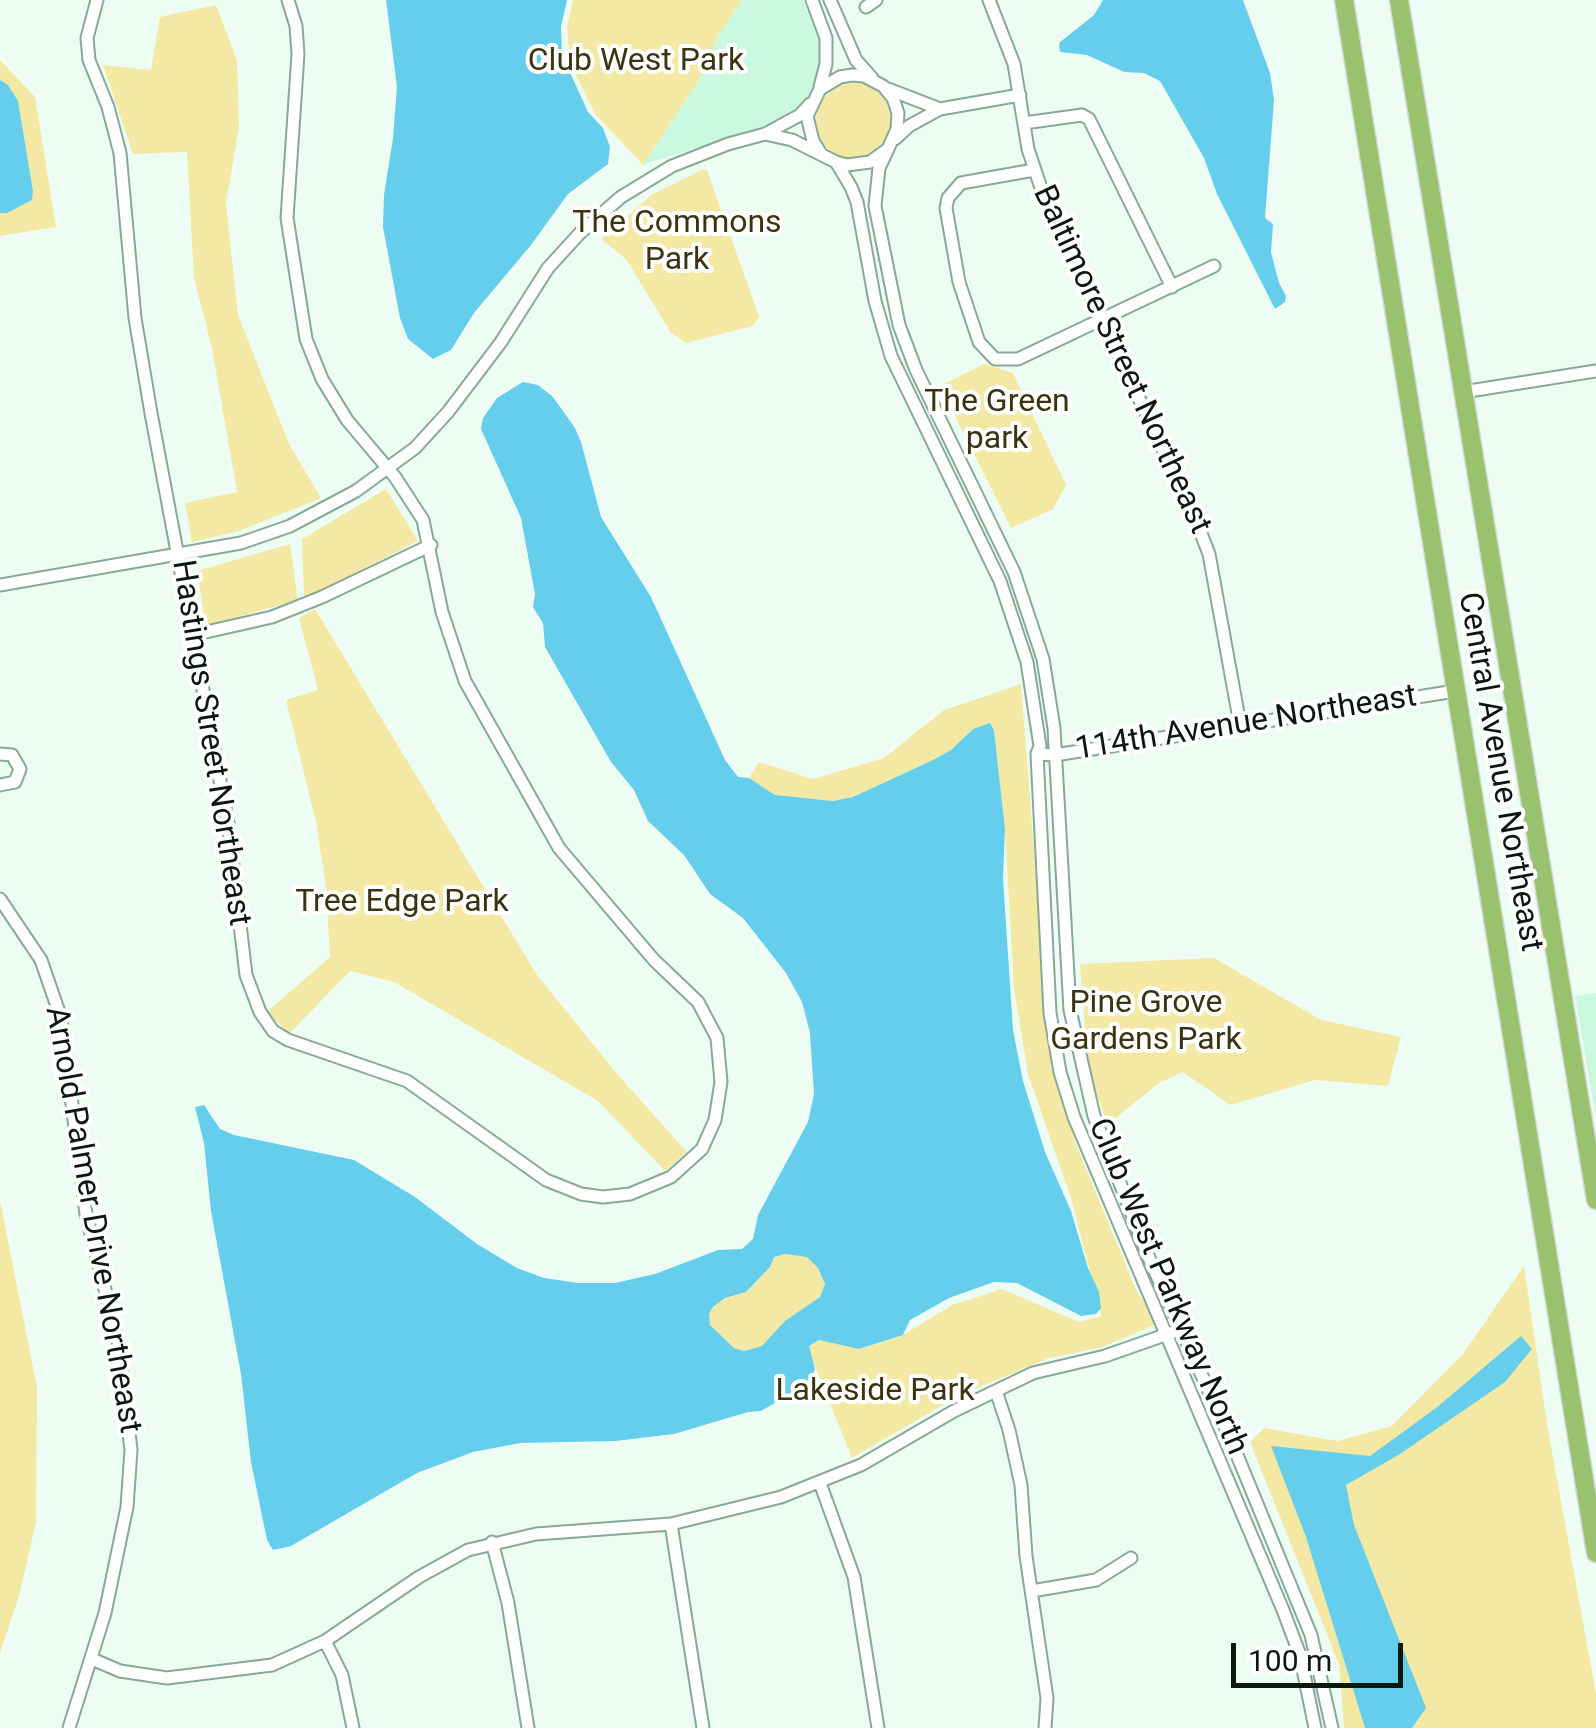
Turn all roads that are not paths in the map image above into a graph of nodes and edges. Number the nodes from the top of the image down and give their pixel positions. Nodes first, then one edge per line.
1 (97, 0) edge
2 (288, 0) edge
3 (812, 0) edge
4 (830, 0) edge
5 (989, 0) edge
6 (1344, 0) edge
7 (1399, 0) edge
8 (879, 83) junction
9 (820, 89) junction
10 (1020, 94) junction
11 (810, 104) junction
12 (940, 110) junction
13 (1024, 124) junction
14 (765, 134) junction
15 (890, 146) junction
16 (820, 152) junction
17 (836, 162) junction
18 (1034, 170) junction
19 (1214, 266) dead end
20 (1172, 287) junction
21 (1102, 320) junction
22 (1596, 371) edge
23 (1463, 392) junction
24 (388, 469) junction
25 (430, 545) junction
26 (179, 556) junction
27 (0, 585) edge
28 (193, 635) junction
29 (1455, 691) junction
30 (1240, 724) junction
31 (0, 754) edge
32 (1038, 754) junction
33 (1056, 755) junction
34 (0, 785) edge
35 (0, 898) edge
36 (1596, 1200) edge
37 (1182, 1330) junction
38 (1164, 1336) junction
39 (996, 1391) junction
40 (820, 1483) junction
41 (670, 1524) junction
42 (492, 1542) junction
43 (1596, 1553) edge
44 (1131, 1558) dead end
45 (1032, 1590) junction
46 (325, 1642) junction
47 (92, 1659) junction
48 (70, 1728) edge
49 (353, 1728) edge
50 (528, 1728) edge
51 (703, 1728) edge
52 (878, 1728) edge
53 (1045, 1728) edge
54 (1316, 1728) edge
55 (1332, 1728) edge

1 - 26 street, Hastings Street Northeast
2 - 24 street
3 - 9 street
4 - 8 street
5 - 10 street, Baltimore Street Northeast
6 - 29 highway, Central Avenue Northeast
7 - 23 highway, Central Avenue Northeast
8 - 9 street
8 - 12 street
8 - 15 street
9 - 11 street
10 - 12 street
10 - 13 street, Baltimore Street Northeast
11 - 14 street
11 - 16 street
12 - 15 street
13 - 18 street, Baltimore Street Northeast
13 - 20 street
14 - 16 street
14 - 24 street
15 - 17 street
15 - 33 street, Club West Parkway North
16 - 17 street
17 - 32 street
18 - 21 street, Baltimore Street Northeast
18 - 21 street
19 - 20 street
20 - 21 street
21 - 30 street, Baltimore Street Northeast
22 - 23 street
23 - 36 highway, Central Avenue Northeast
24 - 25 street
24 - 26 street
25 - 28 street
25 - 28 street, Hastings Street Northeast
26 - 27 street
26 - 28 street, Hastings Street Northeast
29 - 30 street, 114th Avenue Northeast
29 - 43 highway, Central Avenue Northeast
30 - 33 street, 114th Avenue Northeast
31 - 34 street
32 - 33 street, 114th Avenue Northeast
32 - 38 street
33 - 37 street, Club West Parkway North
35 - 47 street, Arnold Palmer Drive Northeast
37 - 38 street
37 - 55 street, Club West Parkway North
38 - 39 street
38 - 54 street
39 - 40 street
39 - 45 street
40 - 41 street
40 - 52 street
41 - 42 street
41 - 51 street
42 - 46 street
42 - 50 street
44 - 45 street
45 - 53 street
46 - 47 street
46 - 49 street
47 - 48 street, Arnold Palmer Drive Northeast

